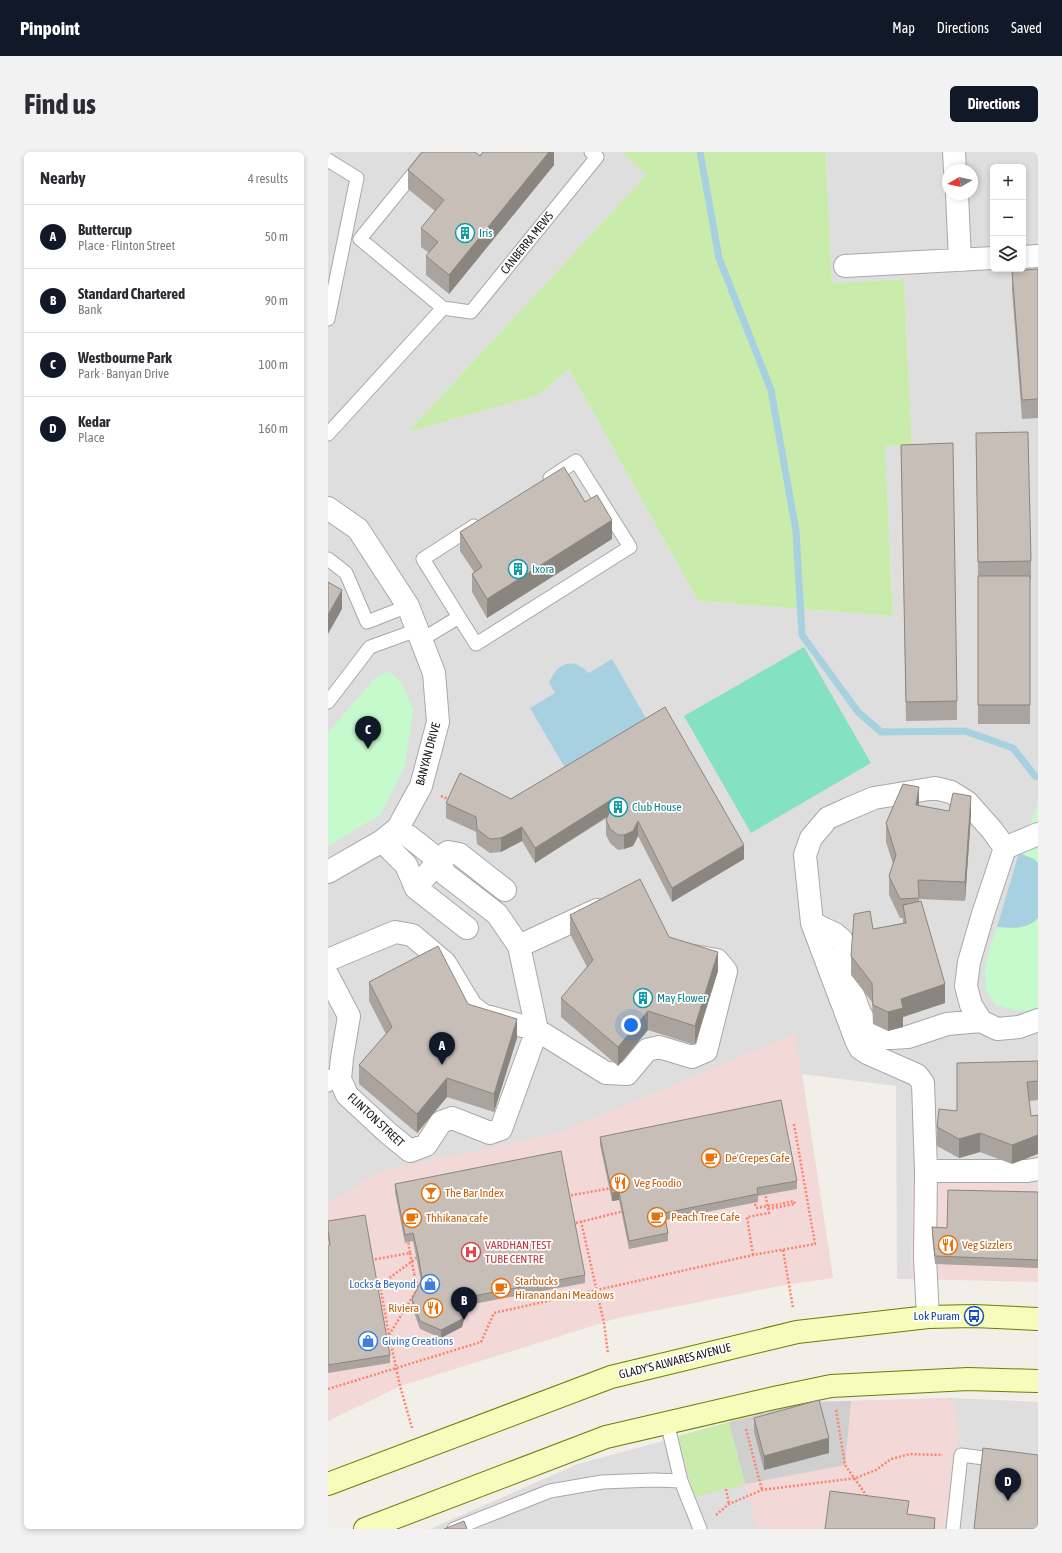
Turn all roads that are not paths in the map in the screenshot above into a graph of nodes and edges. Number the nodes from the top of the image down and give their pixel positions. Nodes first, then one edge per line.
1 (430, 152) edge
2 (591, 152) edge
3 (954, 152) edge
4 (328, 160) edge
5 (955, 164) edge
6 (957, 200) edge
7 (1038, 256) edge
8 (1026, 257) edge
9 (990, 258) edge
10 (960, 260) junction
11 (845, 266) dead end
12 (443, 308) junction
13 (328, 318) edge
14 (328, 434) edge
15 (542, 483) edge
16 (328, 508) edge
17 (482, 521) edge
18 (328, 559) edge
19 (408, 606) junction
20 (459, 617) junction
21 (419, 635) junction
22 (328, 702) edge
23 (398, 828) junction
24 (1038, 834) edge
25 (382, 841) junction
26 (1005, 848) junction
27 (439, 860) junction
28 (328, 872) edge
29 (416, 888) junction
30 (505, 890) dead end
31 (615, 902) edge
32 (812, 923) junction
33 (466, 928) dead end
34 (673, 944) edge
35 (519, 946) junction
36 (328, 960) edge
37 (328, 976) edge
38 (1038, 1020) edge
39 (981, 1021) junction
40 (538, 1030) junction
41 (328, 1076) edge
42 (328, 1085) edge
43 (1038, 1169) edge
44 (926, 1171) junction
45 (928, 1317) junction
46 (1038, 1319) edge
47 (1038, 1381) edge
48 (667, 1422) junction
49 (1015, 1462) edge
50 (681, 1481) junction
51 (328, 1484) edge
52 (478, 1525) edge
53 (365, 1529) edge
54 (454, 1529) edge
55 (700, 1529) edge
56 (953, 1529) edge

1 - 12 lane
2 - 12 lane, CANBERRA MEWS
3 - 5 street
4 - 13 lane
6 - 10 street
7 - 8 street
9 - 10 street
10 - 11 street
12 - 14 lane
15 - 20 lane
16 - 19 street, BANYAN DRIVE
17 - 20 lane
18 - 19 lane
19 - 21 street, BANYAN DRIVE
20 - 21 lane
21 - 22 lane
21 - 23 street, BANYAN DRIVE
23 - 25 street, BANYAN DRIVE
23 - 27 street
24 - 26 street
25 - 28 street, BANYAN DRIVE
25 - 29 street
26 - 32 street
26 - 39 street
27 - 29 street
27 - 30 street
27 - 35 street
29 - 33 street
31 - 35 street
32 - 39 street
32 - 44 street
34 - 40 street
35 - 40 street
36 - 40 street
37 - 40 street, FLINTON STREET
38 - 39 street
41 - 42 lane
43 - 44 street
44 - 45 street
45 - 46 main road, GLADY'S ALWARES AVENUE
45 - 51 main road, GLADY'S ALWARES AVENUE
47 - 48 main road
48 - 50 lane
48 - 53 main road
49 - 56 lane
50 - 52 lane
50 - 55 lane
52 - 54 lane

